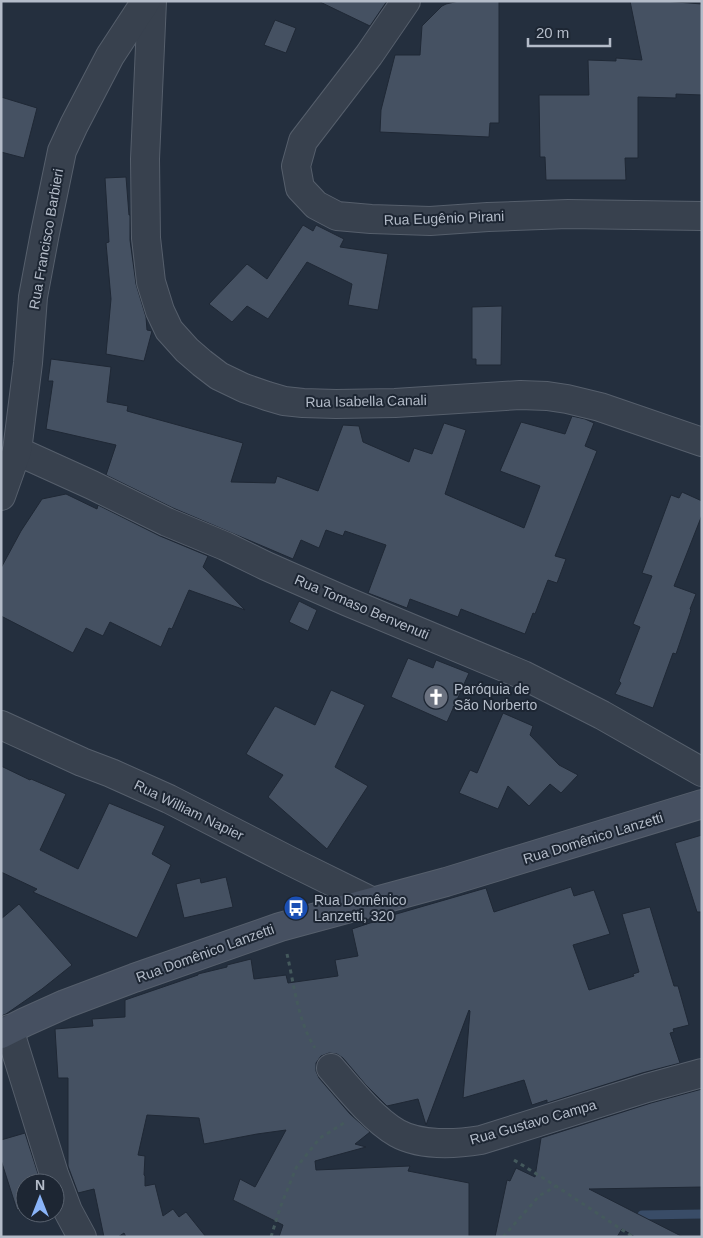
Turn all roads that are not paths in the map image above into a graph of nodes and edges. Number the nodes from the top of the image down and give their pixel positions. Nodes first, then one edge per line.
1 (146, 1) edge
2 (152, 1) edge
3 (406, 1) edge
4 (702, 216) edge
5 (702, 442) edge
6 (17, 451) junction
7 (1, 496) edge
8 (1, 725) edge
9 (702, 772) edge
10 (702, 804) edge
11 (373, 902) junction
12 (5, 1032) edge
13 (331, 1068) road end
14 (702, 1072) edge
15 (82, 1237) edge

1 - 6 street, Rua Francisco Barbieri
2 - 5 street, Rua Isabella Canali
3 - 4 street, Rua Eugênio Pirani
6 - 7 street, Rua Francisco Barbieri
6 - 9 street, Rua Tomaso Benvenuti
8 - 11 street, Rua William Napier
10 - 11 main road, Rua Domênico Lanzetti
11 - 12 main road, Rua Domênico Lanzetti
12 - 15 street
13 - 14 street, Rua Gustavo Campa

